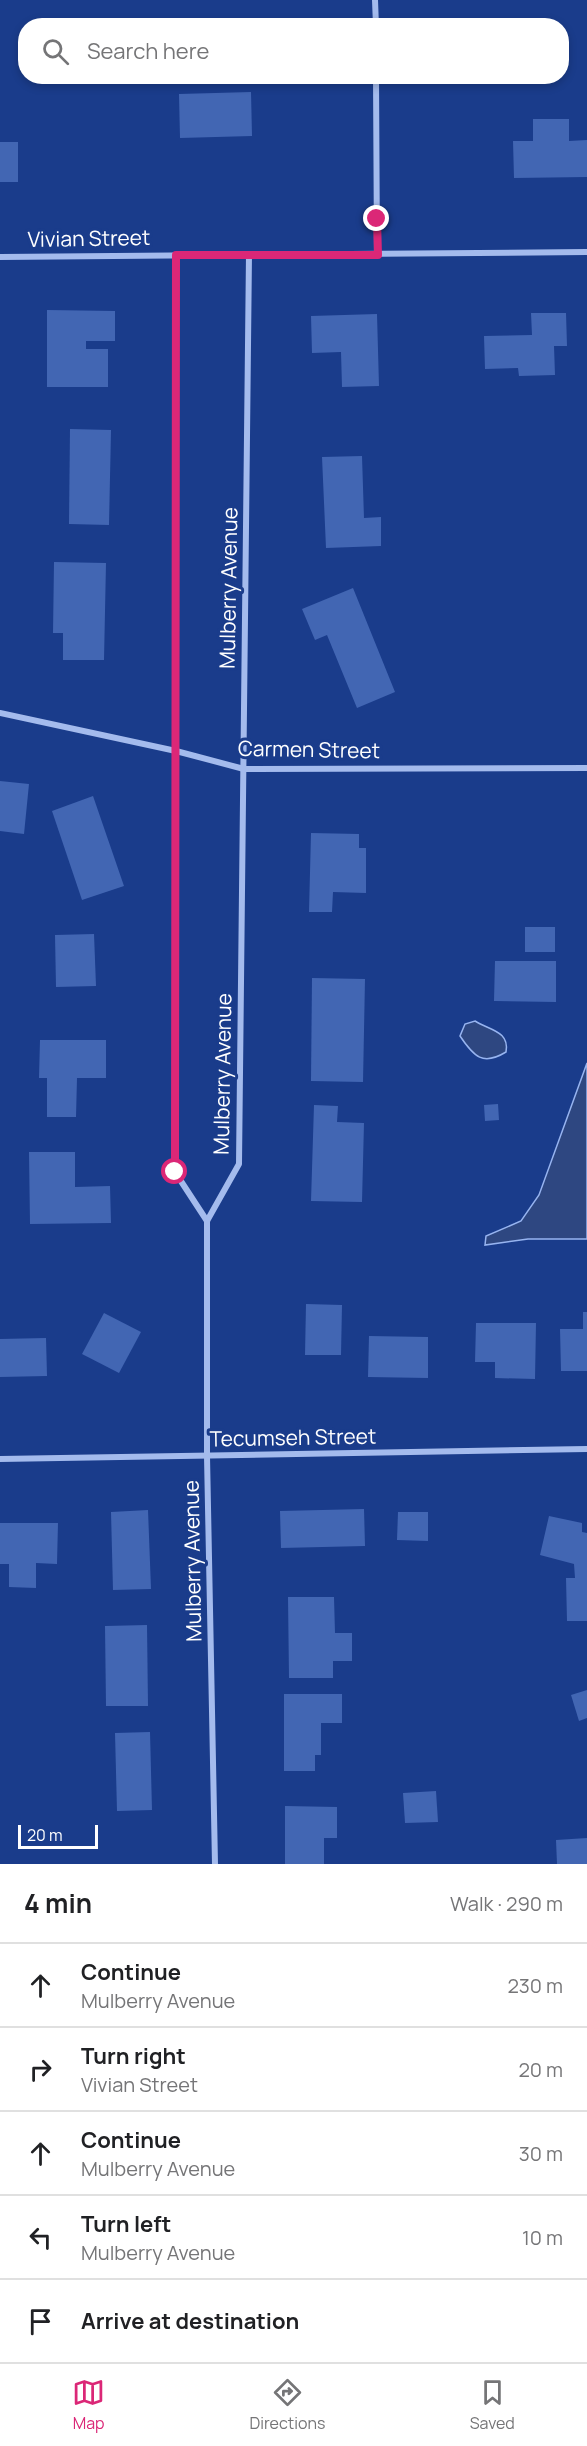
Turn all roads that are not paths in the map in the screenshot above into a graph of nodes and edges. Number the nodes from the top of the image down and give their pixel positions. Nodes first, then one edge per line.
1 (375, 0) edge
2 (375, 18) edge
3 (376, 84) edge
4 (587, 252) edge
5 (249, 254) junction
6 (176, 255) junction
7 (378, 255) junction
8 (0, 257) edge
9 (0, 713) edge
10 (176, 751) junction
11 (587, 768) edge
12 (244, 769) junction
13 (207, 1221) junction
14 (587, 1449) edge
15 (207, 1456) junction
16 (0, 1458) edge
17 (214, 1864) edge

1 - 2 street
3 - 7 street
4 - 7 street
5 - 6 street, Vivian Street
5 - 7 street
5 - 12 street, Mulberry Avenue
6 - 8 street, Vivian Street
6 - 10 street
9 - 10 street, Carmen Street
10 - 12 street, Carmen Street
10 - 13 street
11 - 12 street, Carmen Street
12 - 13 street, Mulberry Avenue
13 - 15 street, Mulberry Avenue
14 - 15 street, Tecumseh Street
15 - 16 street, Tecumseh Street
15 - 17 street, Mulberry Avenue

